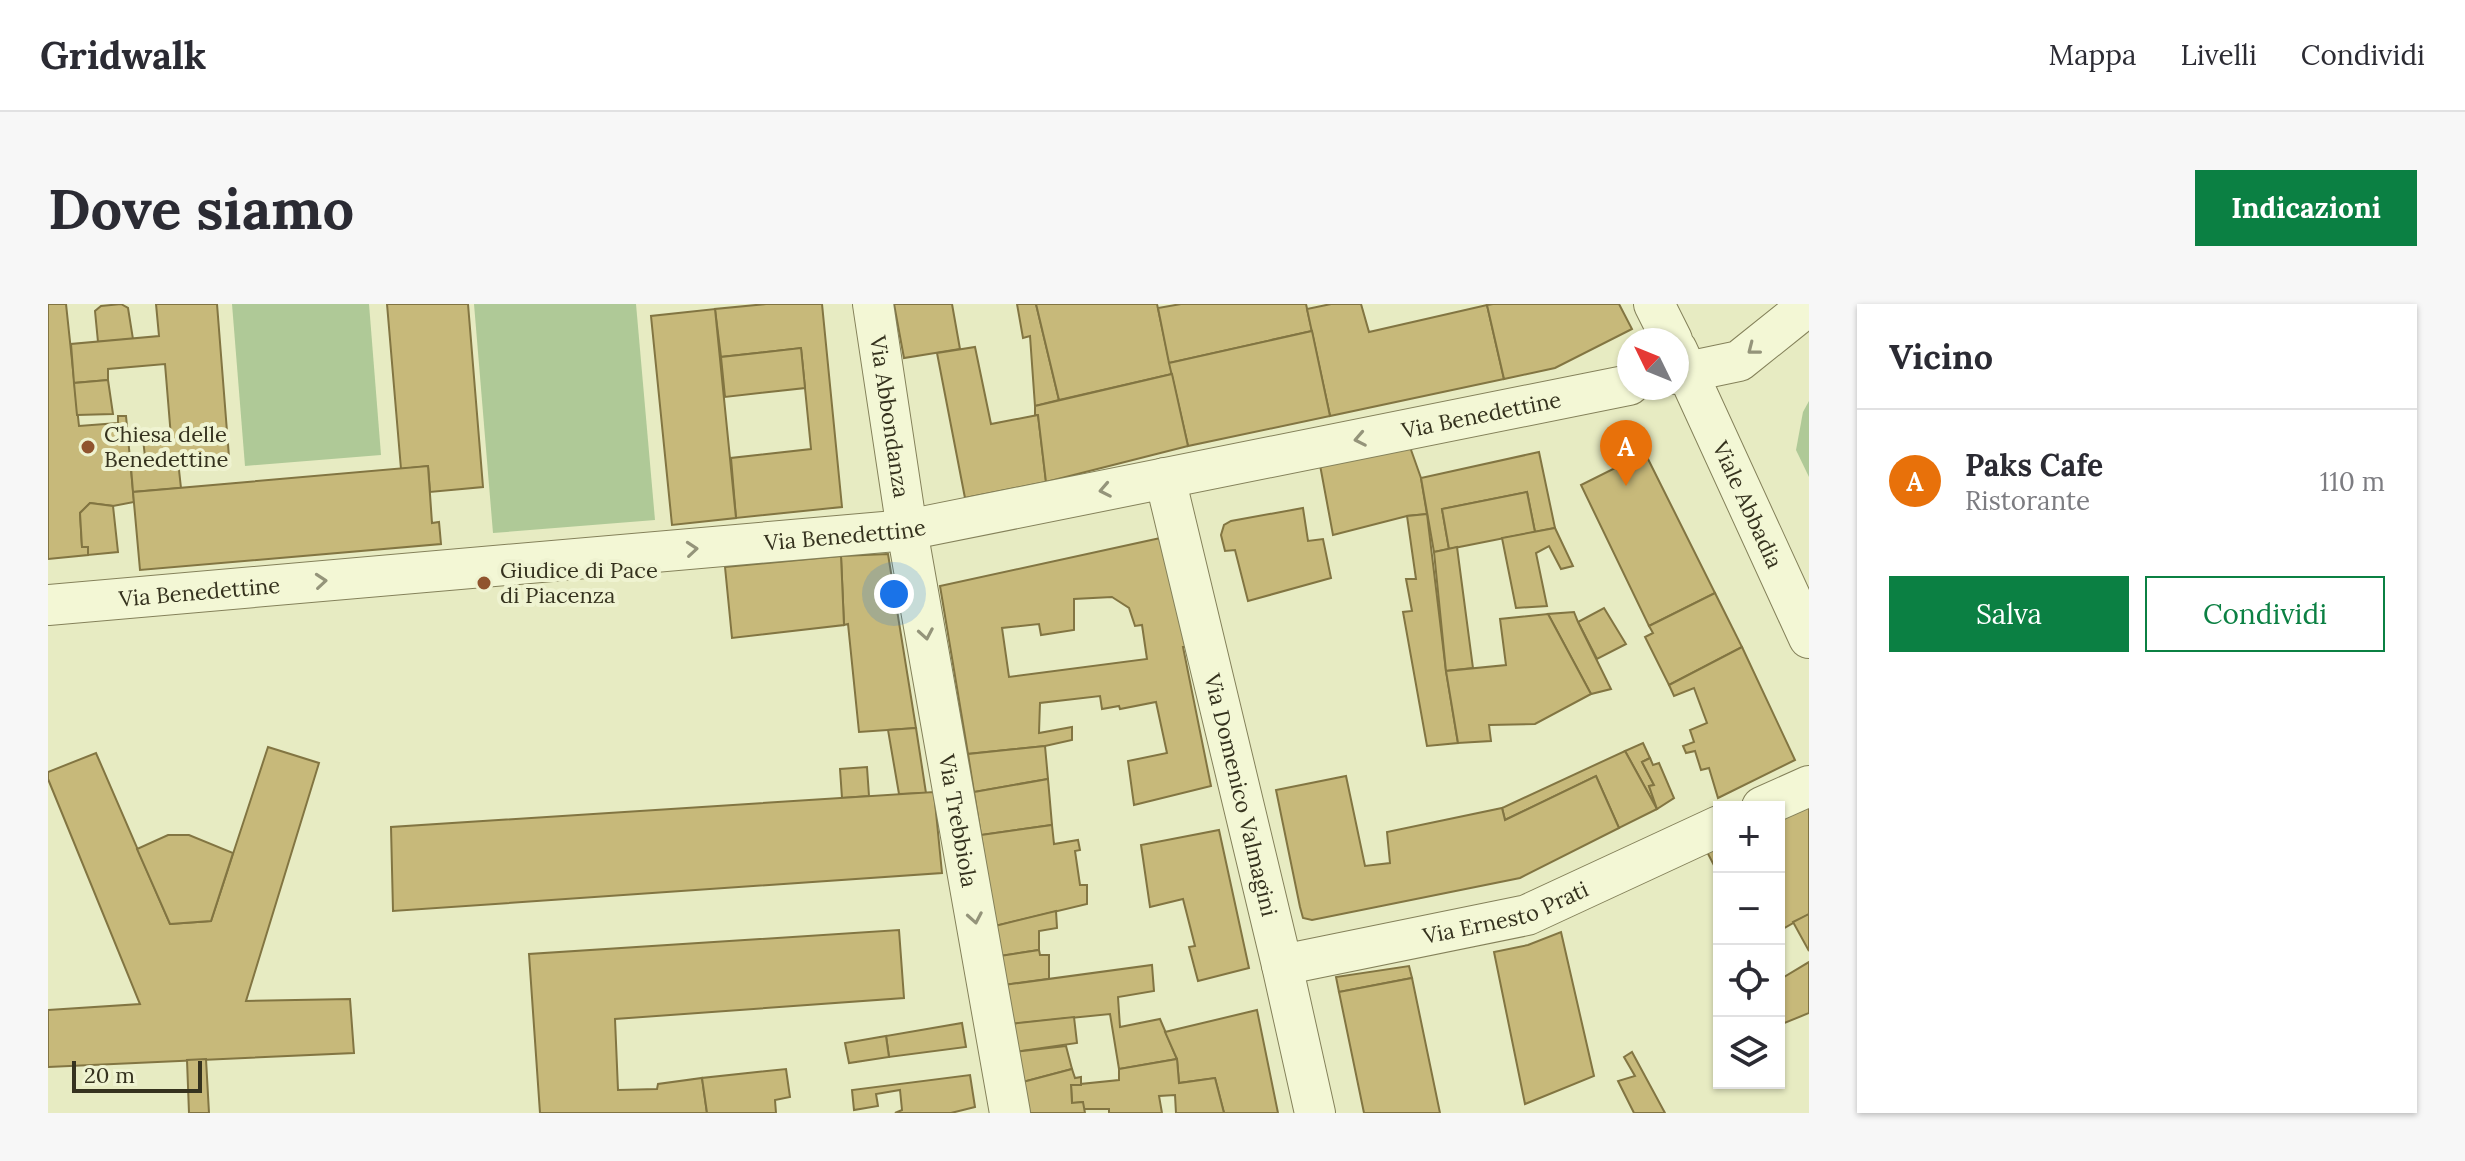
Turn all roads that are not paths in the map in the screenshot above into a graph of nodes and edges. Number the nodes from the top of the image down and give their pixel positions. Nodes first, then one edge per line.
1 (873, 304) edge
2 (1654, 304) edge
3 (1809, 305) edge
4 (1664, 328) edge
5 (1689, 359) edge
6 (1689, 382) edge
7 (1617, 387) edge
8 (1165, 478) junction
9 (907, 530) junction
10 (48, 605) edge
11 (1809, 638) edge
12 (1809, 786) edge
13 (1775, 801) edge
14 (1713, 829) edge
15 (1282, 965) junction
16 (1010, 1113) edge
17 (1315, 1113) edge

1 - 9 street, Via Abbondanza
2 - 4 street, Viale Abbadia
3 -> 5 street
6 - 11 street, Viale Abbadia
7 -> 8 street, Via Benedettine
8 -> 9 street, Via Benedettine
8 - 15 street, Via Domenico Valmagini
10 -> 9 street, Via Benedettine
9 -> 16 street, Via Trebbiola
12 - 13 street
14 - 15 street, Via Ernesto Prati
15 - 17 street, Via Domenico Valmagini

